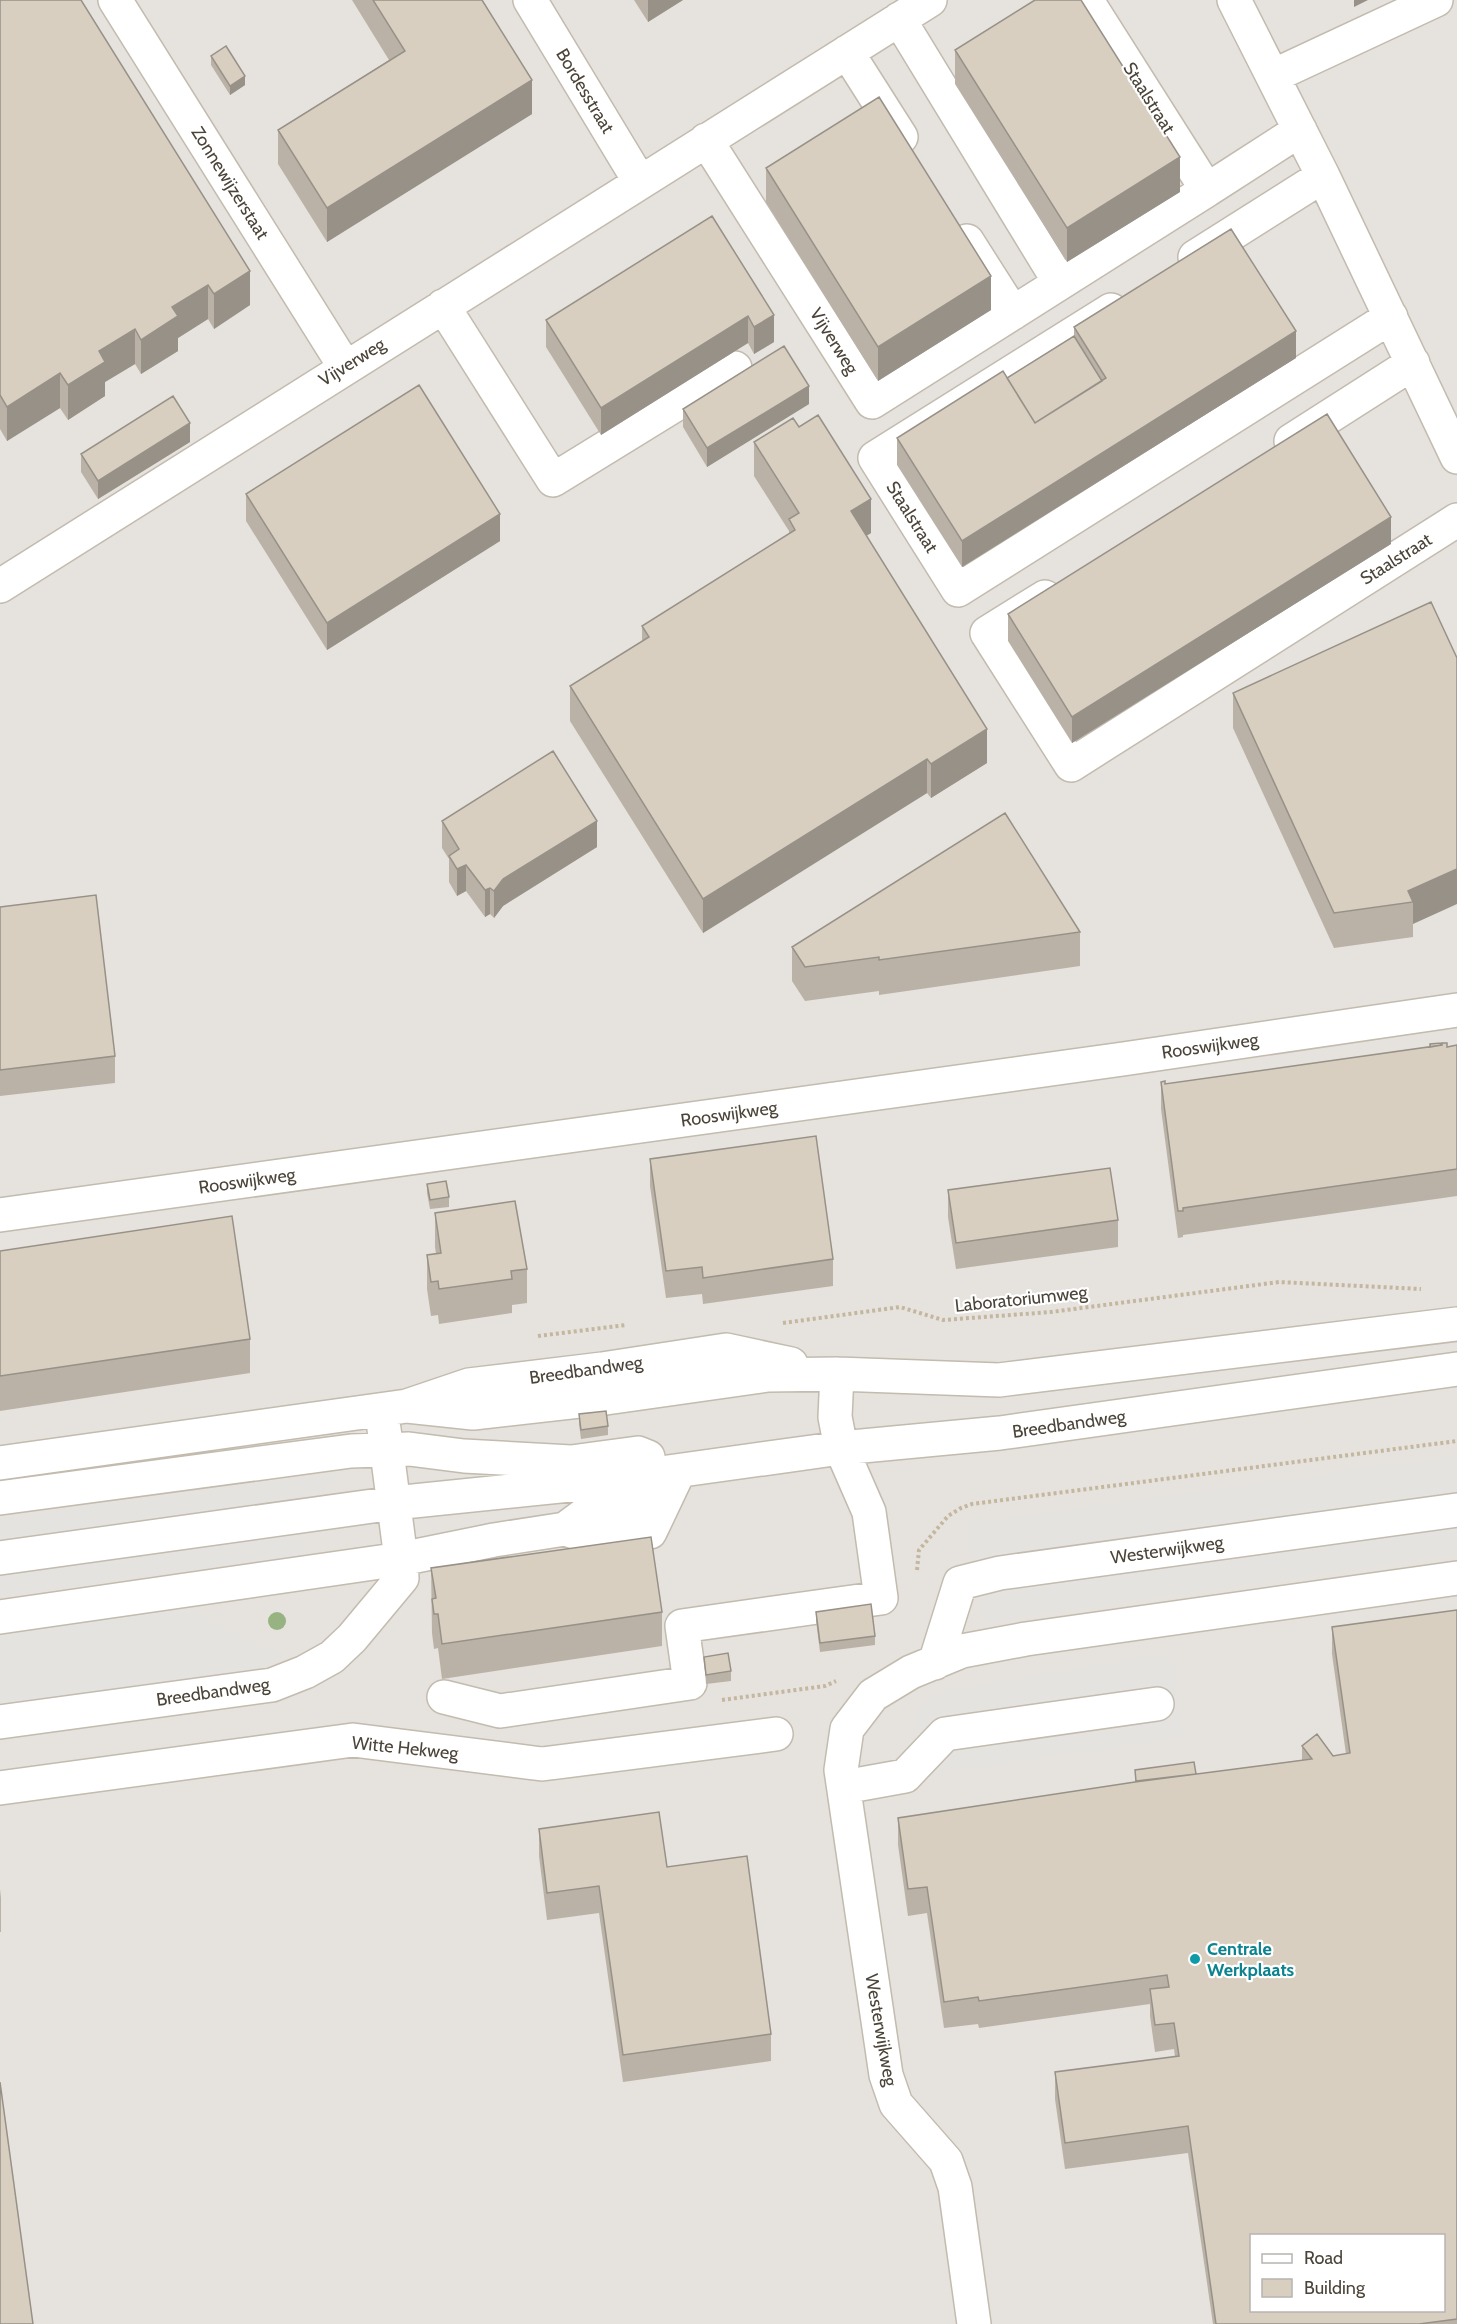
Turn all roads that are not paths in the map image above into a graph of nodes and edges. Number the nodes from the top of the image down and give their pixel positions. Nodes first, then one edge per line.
1 (115, 0) edge
2 (530, 0) edge
3 (930, 0) edge
4 (1234, 0) edge
5 (1436, 0) edge
6 (1089, 4) dead end
7 (899, 20) junction
8 (847, 52) junction
9 (1273, 76) junction
10 (1300, 130) junction
11 (706, 140) junction
12 (917, 162) edge
13 (1323, 176) junction
14 (640, 182) junction
15 (1207, 190) junction
16 (949, 213) edge
17 (1174, 270) edge
18 (1060, 283) junction
19 (1134, 295) edge
20 (443, 306) junction
21 (1013, 313) junction
22 (1391, 317) junction
23 (1413, 363) junction
24 (345, 367) junction
25 (735, 368) dead end
26 (1265, 457) edge
27 (1457, 457) edge
28 (1457, 520) edge
29 (1067, 583) edge
30 (0, 586) edge
31 (1457, 1010) edge
32 (0, 1215) edge
33 (1457, 1324) edge
34 (1457, 1369) edge
35 (837, 1374) junction
36 (394, 1408) junction
37 (841, 1448) junction
38 (387, 1450) junction
39 (0, 1463) edge
40 (680, 1471) junction
41 (0, 1498) edge
42 (394, 1503) junction
43 (1457, 1510) edge
44 (0, 1558) edge
45 (401, 1558) junction
46 (1457, 1578) edge
47 (0, 1617) edge
48 (935, 1663) junction
49 (444, 1697) dead end
50 (1157, 1704) dead end
51 (0, 1722) edge
52 (776, 1734) dead end
53 (844, 1787) junction
54 (0, 1788) edge
55 (974, 2324) edge

1 - 24 street, Zonnewijzerstaat
2 - 14 street, Bordesstraat
3 - 7 street, Vijverweg
4 - 9 street
5 - 9 street
6 - 15 street, Staalstraat
7 - 8 street, Vijverweg
7 - 18 street
8 - 11 street, Vijverweg
8 - 12 street
9 - 10 street
10 - 13 street
10 - 15 street
11 - 14 street, Vijverweg
11 - 21 street, Vijverweg
13 - 17 street
13 - 22 street
14 - 20 street, Vijverweg
15 - 18 street, Vijverweg
16 - 21 street
18 - 21 street, Vijverweg
19 - 22 street, Staalstraat
20 - 24 street, Vijverweg
20 - 25 street
22 - 23 street
23 - 26 street
23 - 27 street
24 - 30 street, Vijverweg
28 - 29 street, Staalstraat
31 - 32 street, Rooswijkweg
33 - 35 street, Breedbandweg
34 - 37 street, Breedbandweg
35 - 36 street, Breedbandweg
35 - 37 street
36 - 38 street, Breedbandweg
36 - 39 street, Breedbandweg
37 - 40 street, Breedbandweg
37 - 49 street
38 - 40 street
38 - 41 street
38 - 42 street, Breedbandweg
40 - 42 street, Breedbandweg
40 - 45 street
42 - 44 street, Breedbandweg
42 - 45 street, Breedbandweg
43 - 48 street, Westerwijkweg
45 - 47 street
45 - 51 street, Breedbandweg
46 - 48 street, Westerwijkweg
48 - 53 street, Westerwijkweg
50 - 53 street
52 - 54 street, Witte Hekweg
53 - 55 street, Westerwijkweg

